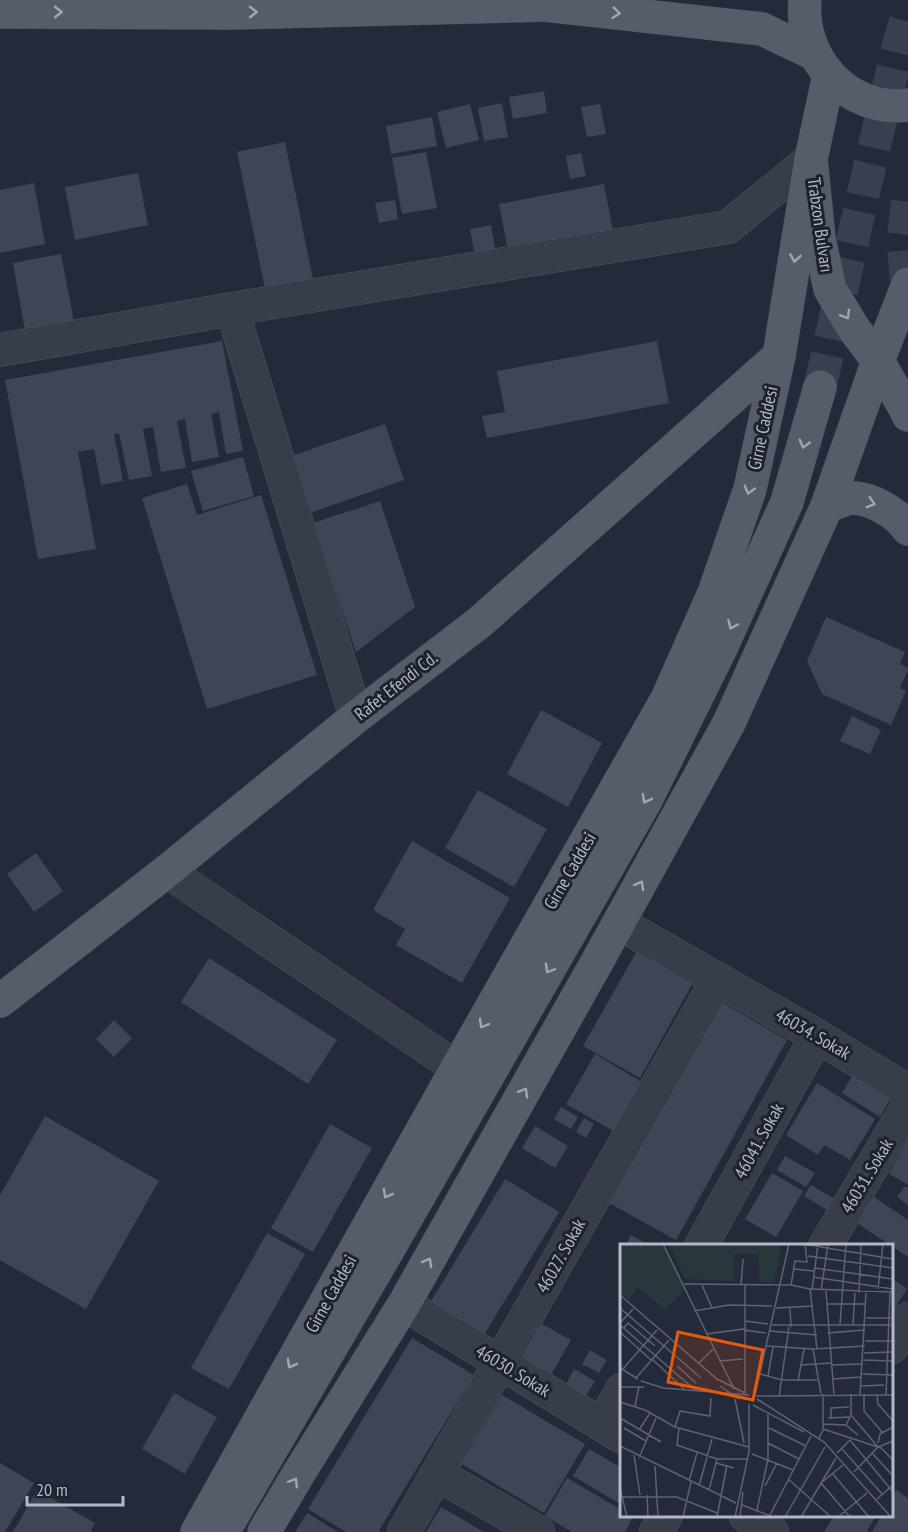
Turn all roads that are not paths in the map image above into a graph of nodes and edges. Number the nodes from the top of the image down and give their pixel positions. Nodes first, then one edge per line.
1 (805, 0) edge
2 (0, 12) edge
3 (822, 65) junction
4 (908, 105) edge
5 (811, 159) junction
6 (908, 284) edge
7 (232, 309) junction
8 (0, 350) edge
9 (779, 356) junction
10 (878, 361) junction
11 (820, 387) tunnel mouth
12 (908, 415) edge
13 (827, 506) junction
14 (908, 529) edge
15 (356, 717) junction
16 (167, 871) junction
17 (619, 923) junction
18 (718, 979) junction
19 (0, 1001) edge
20 (817, 1036) junction
21 (458, 1068) junction
22 (908, 1091) edge
23 (908, 1106) edge
24 (702, 1244) edge
25 (826, 1244) edge
26 (404, 1304) junction
27 (908, 1319) edge
28 (893, 1344) edge
29 (500, 1364) junction
30 (620, 1395) edge
31 (612, 1431) edge
32 (437, 1474) junction
33 (665, 1517) edge
34 (749, 1517) edge
35 (792, 1517) edge
36 (197, 1532) edge
37 (223, 1532) edge
38 (264, 1532) edge
39 (404, 1532) edge
40 (538, 1532) edge
41 (656, 1532) edge
42 (772, 1532) edge
43 (783, 1532) edge

1 - 3 main road
2 -> 3 main road
3 - 4 main road
3 - 5 main road, Trabzon Bulvarı
5 - 7 street
5 -> 9 main road, Girne Caddesi
5 -> 10 main road, Trabzon Bulvarı
6 - 10 main road
7 - 8 street
7 - 15 street
9 - 15 main road, Rafet Efendi Cd.
9 -> 21 main road, Girne Caddesi
10 - 12 main road, Trabzon Bulvarı
10 - 13 main road
11 -> 37 main road, Girne Caddesi
13 -> 14 main road
17 -> 13 main road
15 - 16 main road, Rafet Efendi Cd.
16 - 19 main road, Rafet Efendi Cd.
16 - 21 street
17 - 18 street, 46034. Sokak
26 -> 17 main road
18 - 20 street, 46034. Sokak
18 - 29 street, 46027. Sokak
20 - 22 street, 46034. Sokak
20 - 24 street, 46041. Sokak
21 -> 36 main road, Girne Caddesi
23 - 25 street, 46031. Sokak
26 - 29 street, 46030. Sokak
38 -> 26 main road
27 - 28 street
29 - 31 street, 46030. Sokak
29 - 32 street, 46027. Sokak
30 - 31 street
32 - 39 street, 46027. Sokak
32 - 40 street
33 - 41 street
34 - 42 street
35 - 43 street

